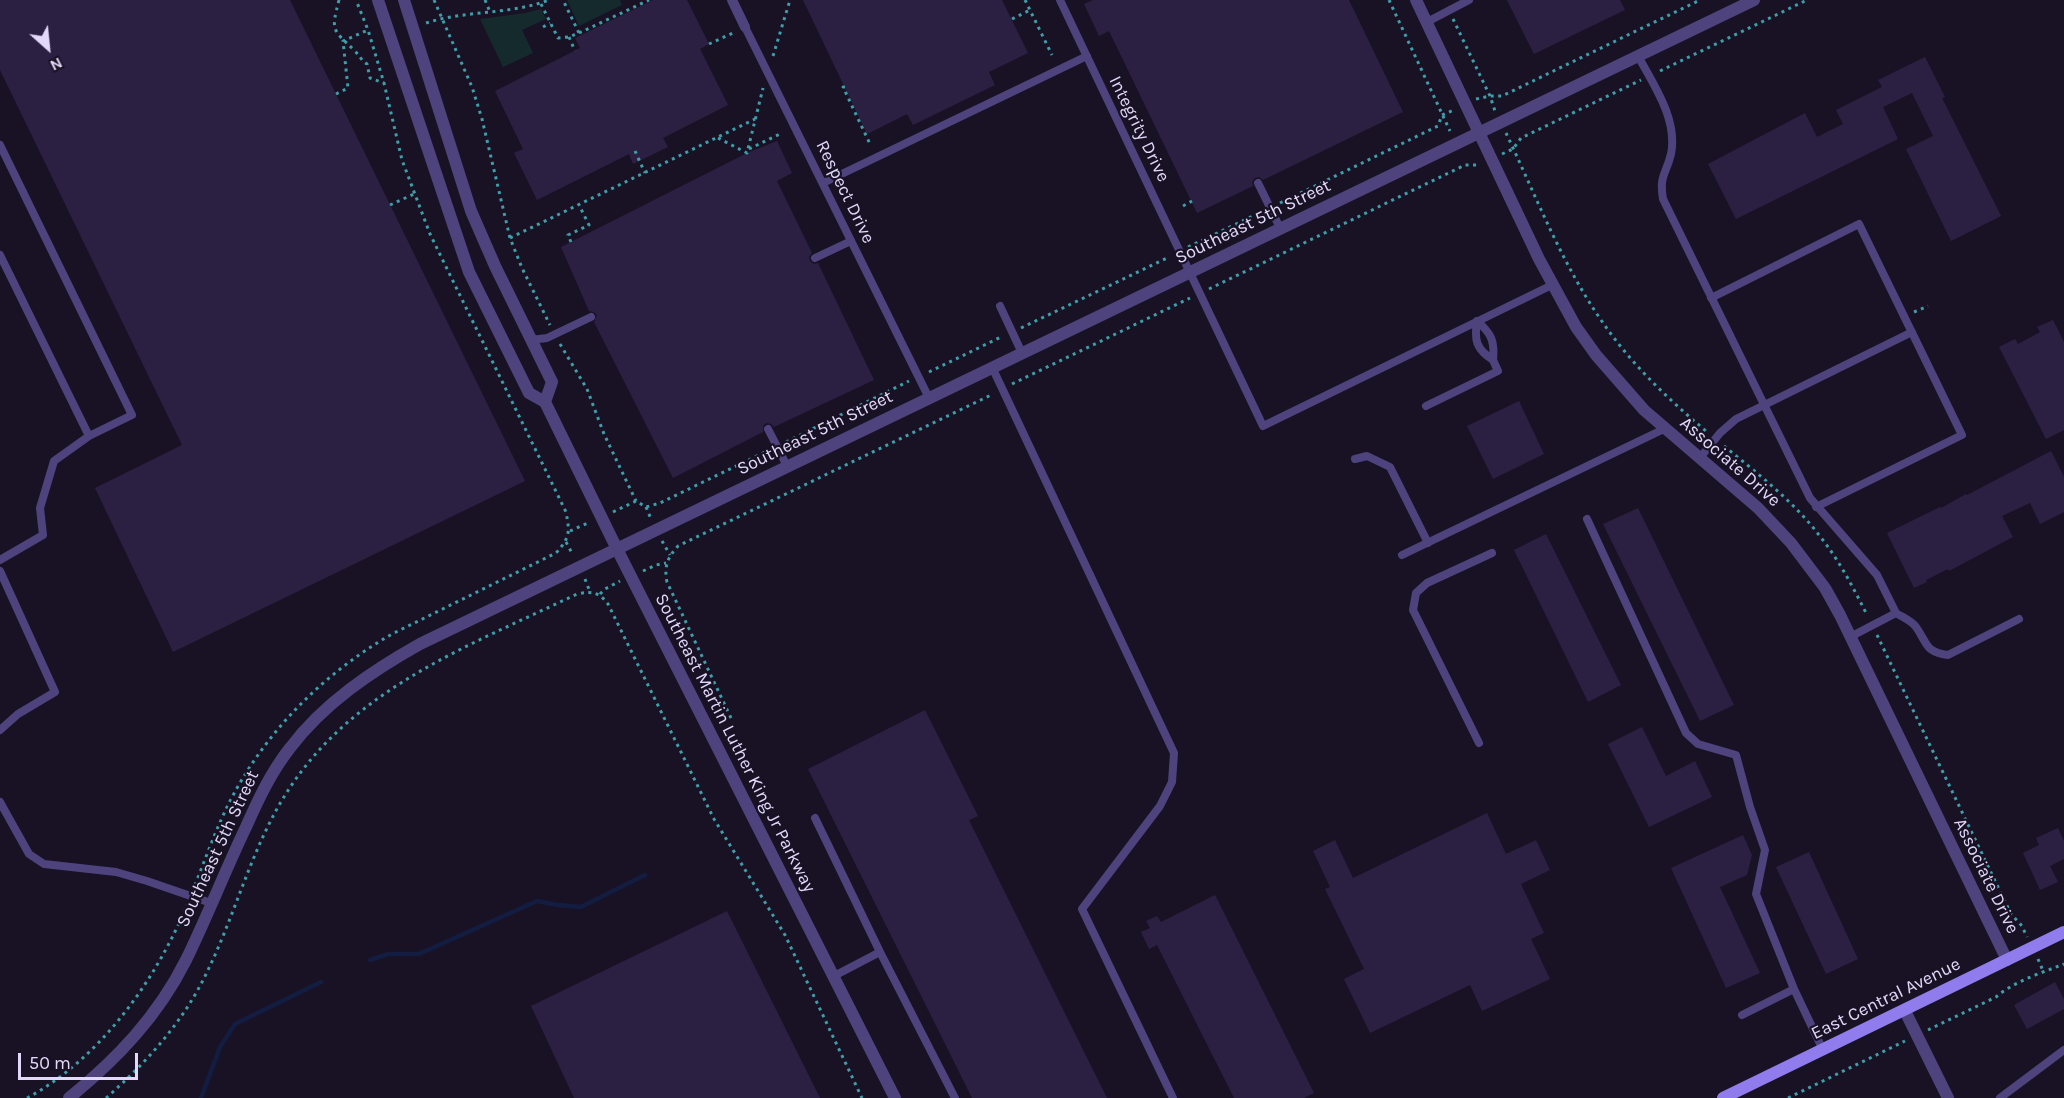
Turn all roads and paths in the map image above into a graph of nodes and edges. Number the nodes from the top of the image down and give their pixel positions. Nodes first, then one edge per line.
1 (339, 0) edge
2 (378, 0) edge
3 (404, 0) edge
4 (434, 0) edge
5 (484, 0) edge
6 (549, 0) edge
7 (562, 0) edge
8 (649, 0) edge
9 (732, 0) edge
10 (1025, 0) edge
11 (1060, 0) edge
12 (1389, 0) edge
13 (1416, 0) edge
14 (1469, 0) edge
15 (1700, 0) edge
16 (1754, 0) edge
17 (1807, 0) edge
18 (541, 3) junction
19 (1030, 10) junction
20 (490, 12) junction
21 (1449, 12) junction
22 (443, 18) junction
23 (1012, 20) dead end
24 (1427, 22) junction
25 (550, 23) junction
26 (422, 25) dead end
27 (543, 27) dead end
28 (745, 27) junction
29 (376, 28) dead end
30 (579, 33) junction
31 (569, 37) junction
32 (343, 41) junction
33 (709, 44) dead end
34 (575, 51) dead end
35 (1052, 55) dead end
36 (1087, 56) junction
37 (1638, 57) junction
38 (1664, 69) dead end
39 (384, 84) dead end
40 (1633, 84) dead end
41 (845, 87) dead end
42 (336, 94) dead end
43 (1490, 96) junction
44 (1478, 98) dead end
45 (1493, 107) dead end
46 (1449, 112) dead end
47 (1442, 116) junction
48 (1448, 127) dead end
49 (1479, 132) junction
50 (780, 134) dead end
51 (1508, 137) dead end
52 (718, 138) junction
53 (870, 144) dead end
54 (0, 145) edge
55 (748, 149) junction
56 (1513, 149) junction
57 (635, 151) dead end
58 (1504, 153) dead end
59 (1462, 156) dead end
60 (1465, 165) junction
61 (1478, 166) dead end
62 (645, 173) junction
63 (824, 183) junction
64 (1258, 183) dead end
65 (414, 194) dead end
66 (1192, 201) dead end
67 (390, 205) dead end
68 (579, 205) junction
69 (1183, 206) dead end
70 (1270, 208) junction
71 (1280, 228) junction
72 (510, 238) junction
73 (1202, 240) junction
74 (850, 241) junction
75 (571, 242) dead end
76 (1192, 245) dead end
77 (1206, 246) dead end
78 (0, 255) edge
79 (1170, 256) dead end
80 (815, 258) dead end
81 (1160, 261) junction
82 (1162, 267) dead end
83 (1191, 271) junction
84 (1220, 274) dead end
85 (1224, 282) junction
86 (1552, 285) junction
87 (1213, 286) dead end
88 (1177, 296) dead end
89 (1190, 298) dead end
90 (1711, 298) junction
91 (1180, 303) junction
92 (1000, 306) dead end
93 (1928, 306) dead end
94 (1913, 313) dead end
95 (591, 317) dead end
96 (1477, 321) junction
97 (551, 328) dead end
98 (1022, 328) dead end
99 (1912, 332) junction
100 (1002, 337) dead end
101 (531, 340) junction
102 (558, 340) dead end
103 (1022, 353) junction
104 (1492, 360) junction
105 (992, 367) junction
106 (929, 372) dead end
107 (907, 382) dead end
108 (1002, 389) junction
109 (929, 398) junction
110 (545, 402) junction
111 (1763, 405) junction
112 (1426, 406) dead end
113 (1702, 428) dead end
114 (768, 429) dead end
115 (1664, 429) junction
116 (89, 436) junction
117 (790, 440) dead end
118 (1731, 451) dead end
119 (764, 452) dead end
120 (1355, 459) dead end
121 (1699, 459) junction
122 (787, 466) junction
123 (636, 501) junction
124 (624, 506) dead end
125 (646, 507) junction
126 (1816, 507) junction
127 (648, 513) dead end
128 (1587, 519) dead end
129 (576, 529) dead end
130 (566, 542) junction
131 (1428, 543) junction
132 (664, 545) dead end
133 (570, 549) dead end
134 (617, 549) junction
135 (1492, 554) dead end
136 (670, 555) junction
137 (1402, 555) dead end
138 (0, 560) edge
139 (666, 563) junction
140 (656, 565) dead end
141 (0, 571) edge
142 (587, 583) dead end
143 (605, 589) dead end
144 (590, 592) junction
145 (600, 594) junction
146 (1866, 613) dead end
147 (1896, 613) junction
148 (2019, 619) dead end
149 (392, 634) dead end
150 (1850, 637) junction
151 (1878, 637) dead end
152 (731, 718) dead end
153 (0, 730) edge
154 (1479, 743) dead end
155 (0, 802) edge
156 (814, 818) dead end
157 (212, 903) junction
158 (180, 921) dead end
159 (2022, 926) dead end
160 (2064, 932) edge
161 (880, 952) junction
162 (2007, 960) junction
163 (2064, 964) edge
164 (834, 976) junction
165 (1794, 989) junction
166 (1905, 1011) junction
167 (1742, 1015) dead end
168 (1942, 1024) dead end
169 (1893, 1047) dead end
170 (1823, 1050) junction
171 (2064, 1050) edge
172 (27, 1098) edge
173 (69, 1098) edge
174 (106, 1098) edge
175 (862, 1098) edge
176 (896, 1098) edge
177 (955, 1098) edge
178 (1173, 1098) edge
179 (1723, 1098) edge
180 (1788, 1098) edge
181 (1948, 1098) edge
182 (2000, 1098) edge

1 - 32 path
2 - 110 street, Southeast Martin Luther King Jr Parkway
3 - 101 street
4 - 22 path
5 - 20 path
6 - 18 path
7 - 30 path
8 - 30 path
9 - 28 street, Respect Drive
10 - 19 path
11 - 36 lane, Integrity Drive
12 - 47 path
13 - 24 street, Associate Drive
14 - 21 lane
15 - 43 path
16 - 37 street, Southeast 5th Street
17 - 38 path
18 - 20 path
18 - 25 path
19 - 23 path
19 - 35 path
20 - 22 path
21 - 24 lane
21 - 43 path
22 - 26 path
22 - 72 path
24 - 49 street, Associate Drive
25 - 27 path
25 - 31 path
28 - 33 path
28 - 63 lane, Respect Drive
29 - 32 path
30 - 31 path
31 - 34 path
32 - 39 path
32 - 42 path
36 - 63 lane
36 - 83 lane, Integrity Drive
37 - 49 street, Southeast 5th Street
37 - 90 lane
40 - 56 path
41 - 53 path
43 - 44 path
43 - 45 path
46 - 47 path
47 - 48 path
47 - 70 path
49 - 71 street, Southeast 5th Street
49 - 86 street, Associate Drive
50 - 55 path
51 - 56 path
52 - 55 path
52 - 55 path
52 - 62 path
54 - 116 lane
56 - 58 path
56 - 113 path
57 - 62 path
59 - 60 path
60 - 61 path
60 - 85 path
62 - 68 path
63 - 74 lane, Respect Drive
64 - 70 lane
65 - 67 path
66 - 69 path
68 - 72 path
68 - 75 path
70 - 71 lane
70 - 73 path
71 - 83 street, Southeast 5th Street
72 - 97 path
73 - 76 path
73 - 77 path
74 - 80 lane
74 - 109 lane, Respect Drive
78 - 116 lane
79 - 81 path
81 - 82 path
81 - 98 path
83 - 96 lane, Integrity Drive
83 - 103 street, Southeast 5th Street
84 - 85 path
85 - 87 path
86 - 96 lane
86 - 115 street, Associate Drive
88 - 91 path
89 - 91 path
90 - 99 lane
90 - 111 lane
91 - 108 path
92 - 103 lane
93 - 94 path
95 - 101 lane
96 - 104 lane
96 - 104 lane
99 - 111 lane
99 - 126 lane
100 - 106 path
101 - 110 street
102 - 123 path
103 - 105 street, Southeast 5th Street
104 - 112 lane
105 - 108 lane
105 - 109 street, Southeast 5th Street
107 - 117 path
108 - 136 path
108 - 178 lane
109 - 122 street, Southeast 5th Street
110 - 134 street, Southeast Martin Luther King Jr Parkway
111 - 121 lane
111 - 126 lane
114 - 122 lane
115 - 121 street, Associate Drive
115 - 131 lane
116 - 138 lane
118 - 146 path
119 - 125 path
120 - 131 lane
121 - 150 street, Associate Drive
122 - 134 street, Southeast 5th Street
123 - 124 path
123 - 125 path
125 - 127 path
126 - 147 lane
128 - 165 lane
129 - 130 path
130 - 133 path
130 - 149 path
131 - 137 lane
132 - 136 path
134 - 157 street, Southeast 5th Street
134 - 164 street, Southeast Martin Luther King Jr Parkway
135 - 154 lane
136 - 139 path
139 - 140 path
139 - 152 path
141 - 153 lane
142 - 144 path
143 - 145 path
144 - 145 path
144 - 174 path
145 - 175 path
147 - 148 lane
147 - 150 lane
150 - 162 street, Associate Drive
151 - 159 path
155 - 157 lane
156 - 161 lane
157 - 173 street, Southeast 5th Street
158 - 172 path
160 - 162 main road, East Central Avenue
161 - 164 lane
161 - 177 lane
162 - 166 main road, East Central Avenue
163 - 168 path
164 - 176 street, Southeast Martin Luther King Jr Parkway
165 - 167 lane
165 - 170 lane
166 - 170 main road, East Central Avenue
166 - 181 street
169 - 180 path
170 - 179 main road, East Central Avenue
171 - 182 lane

